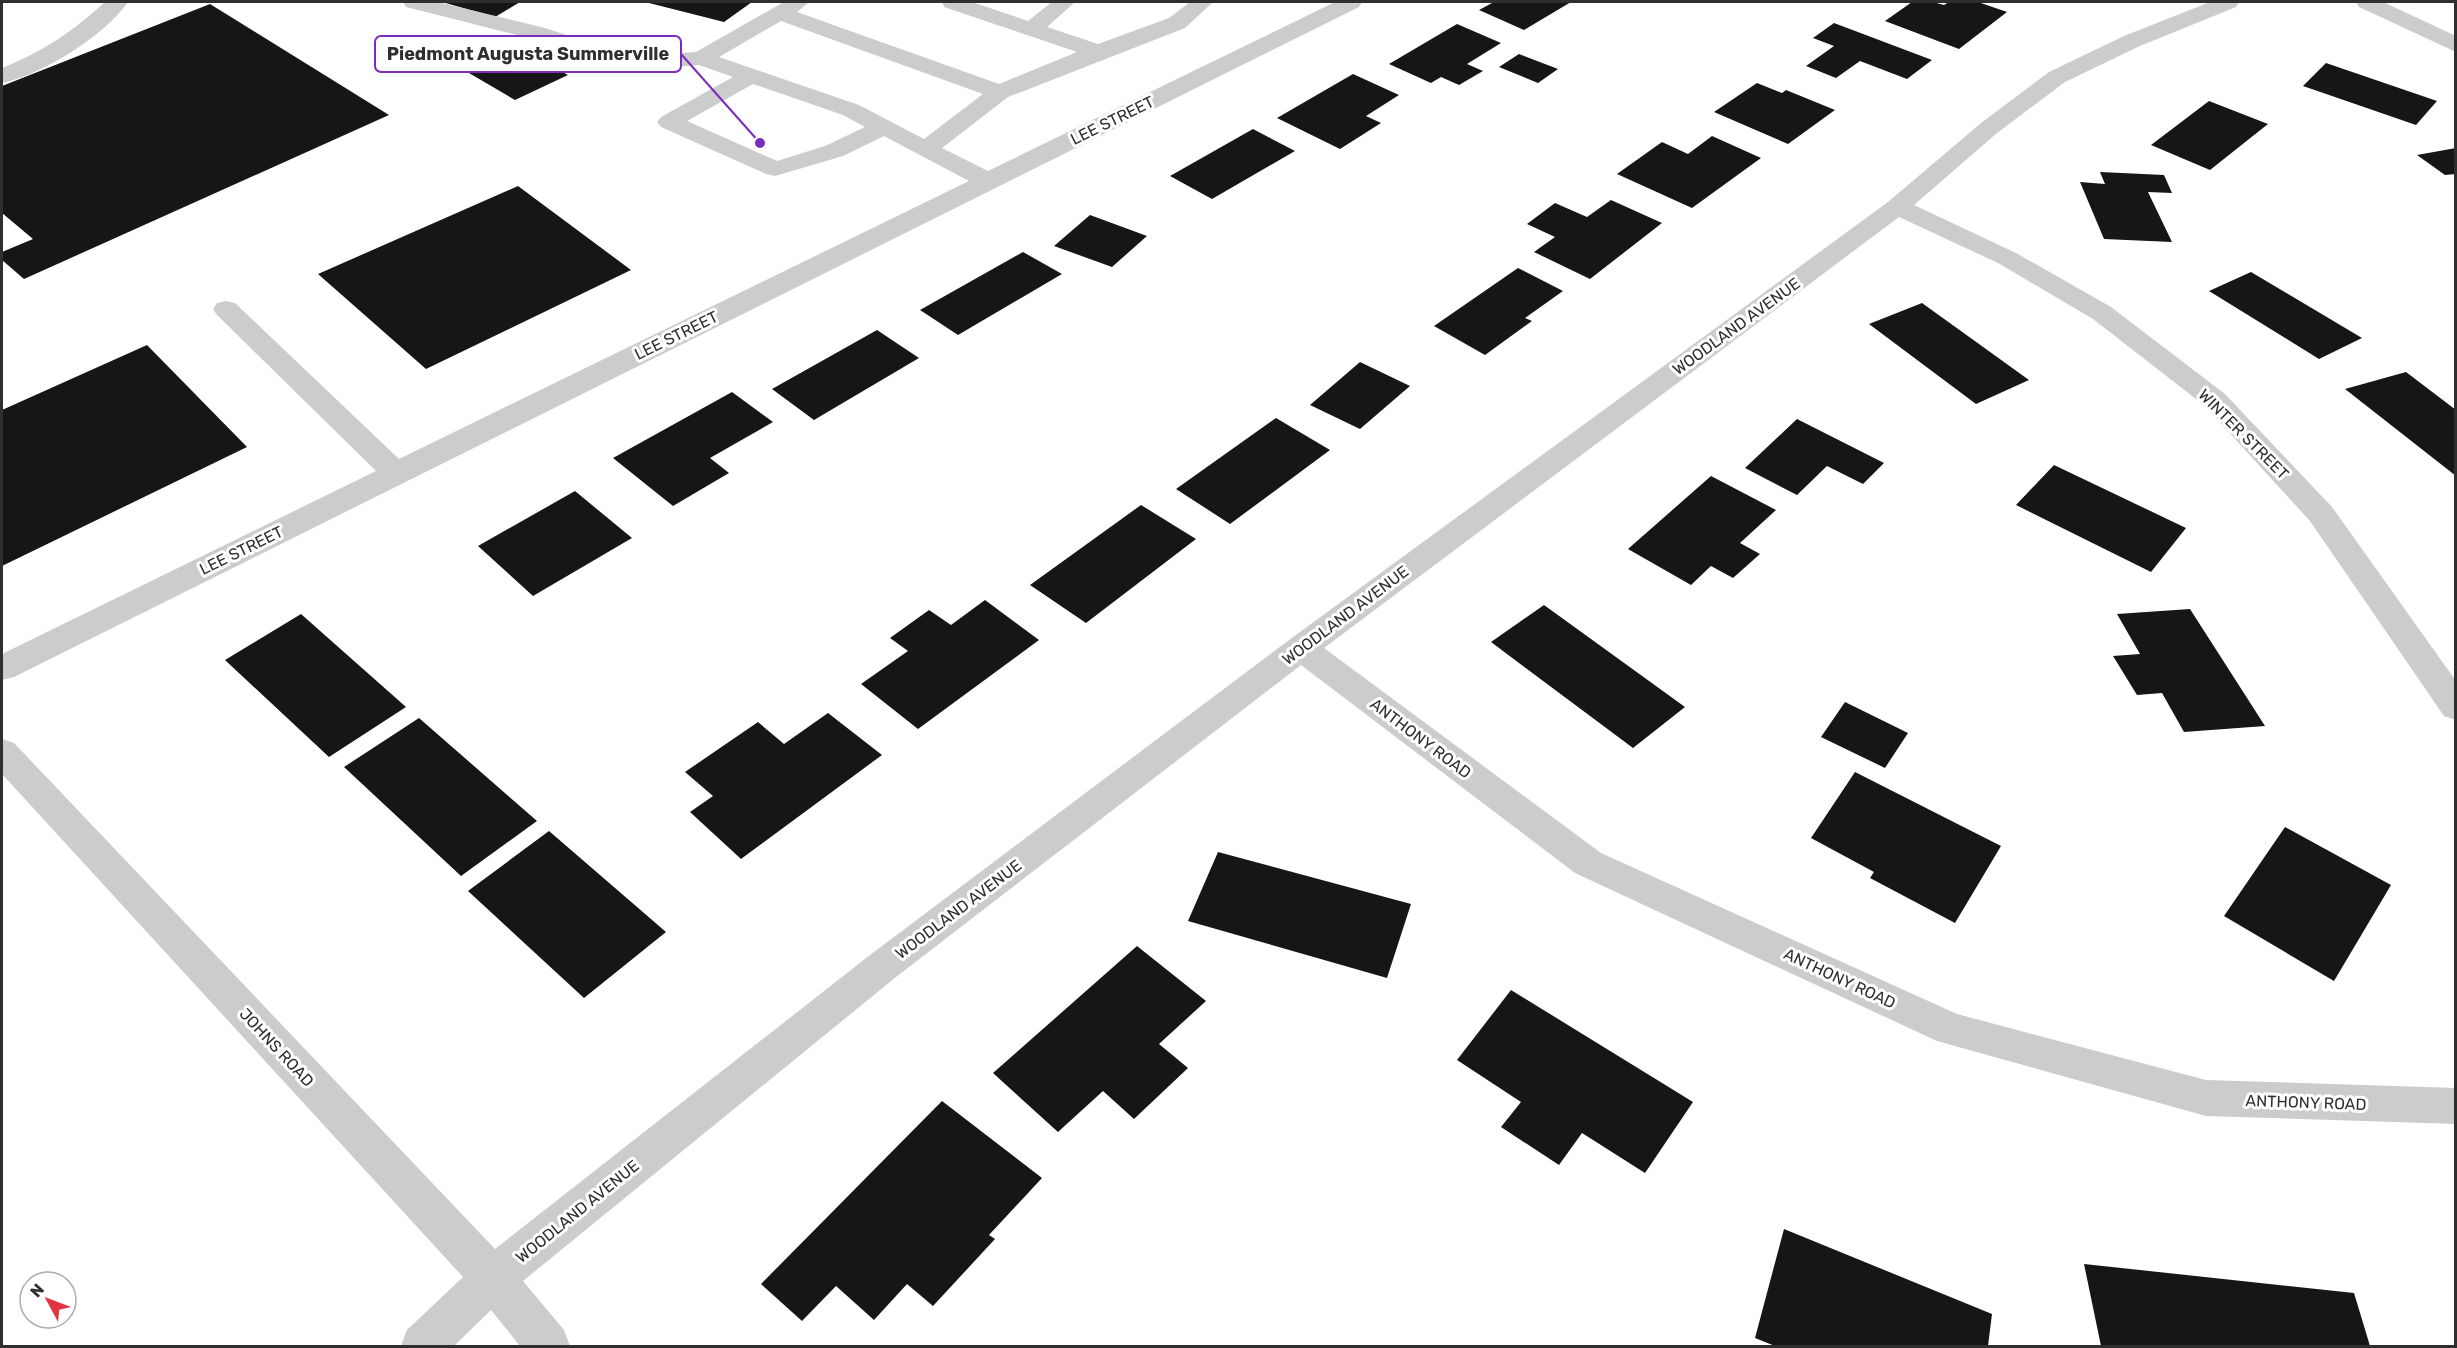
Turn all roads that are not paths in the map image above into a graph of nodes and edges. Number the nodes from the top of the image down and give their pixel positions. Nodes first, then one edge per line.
1 (117, 2) edge
2 (414, 2) edge
3 (960, 2) edge
4 (1065, 2) edge
5 (1203, 2) edge
6 (1351, 2) edge
7 (2228, 2) edge
8 (2367, 2) edge
9 (790, 8) edge
10 (1031, 29) junction
11 (2456, 45) edge
12 (1098, 52) junction
13 (701, 58) junction
14 (752, 75) junction
15 (2, 76) edge
16 (1000, 92) junction
17 (884, 127) junction
18 (926, 149) junction
19 (988, 182) junction
20 (1897, 207) junction
21 (226, 309) dead end
22 (396, 473) junction
23 (1301, 648) junction
24 (2, 668) edge
25 (2456, 707) edge
26 (2, 752) edge
27 (2456, 1106) edge
28 (493, 1278) junction
29 (423, 1347) edge
30 (548, 1347) edge

1 - 15 street
2 - 13 street
3 - 10 street
4 - 10 street
5 - 12 street
6 - 19 street, LEE STREET
7 - 20 street, WOODLAND AVENUE
8 - 11 street
9 - 13 street
9 - 16 street
10 - 12 street
12 - 16 street
13 - 14 street
14 - 17 street
14 - 17 street
16 - 18 street
17 - 18 street
18 - 19 street
19 - 22 street, LEE STREET
20 - 23 street, WOODLAND AVENUE
20 - 25 street, WINTER STREET
21 - 22 street
22 - 24 street, LEE STREET
23 - 27 street, ANTHONY ROAD
23 - 28 street, WOODLAND AVENUE
26 - 28 street, JOHNS ROAD
28 - 29 street, WOODLAND AVENUE
28 - 30 street, JOHNS ROAD

